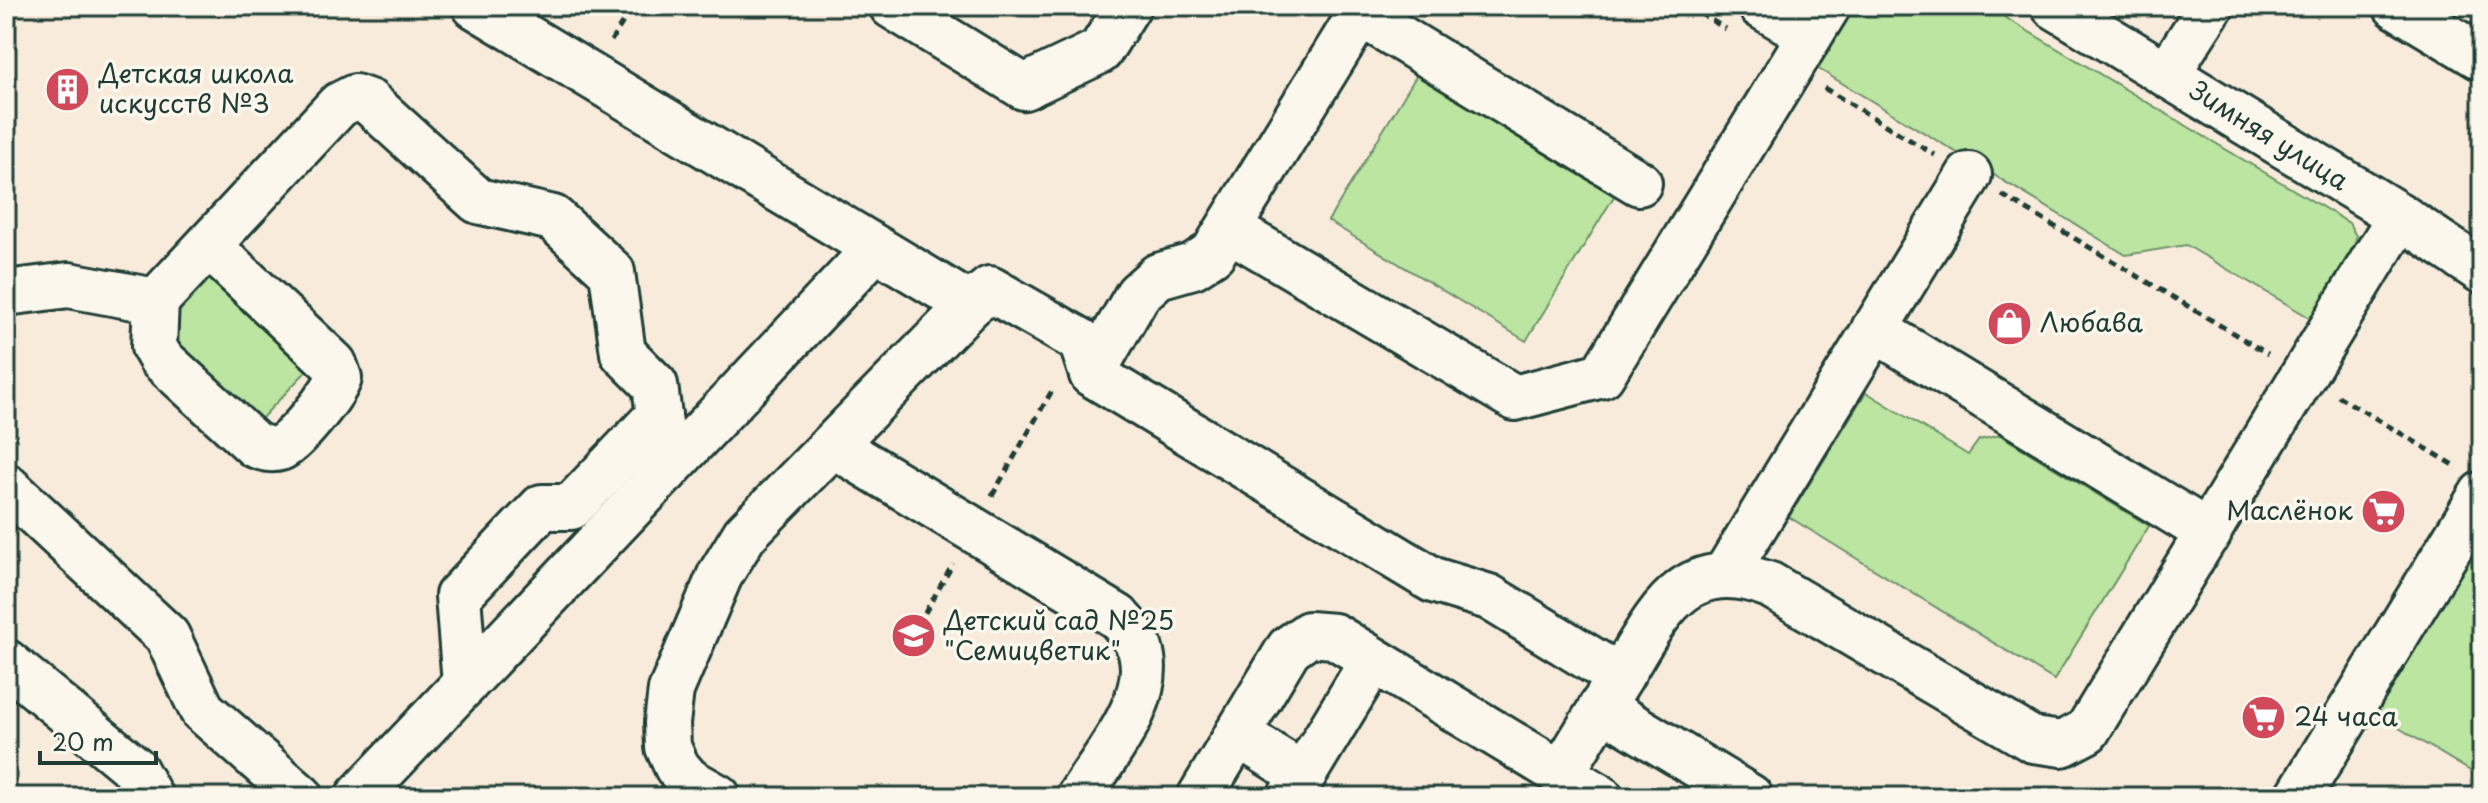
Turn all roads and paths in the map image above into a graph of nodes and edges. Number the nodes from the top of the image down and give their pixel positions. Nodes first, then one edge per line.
1 (475, 6) edge
2 (892, 6) edge
3 (1128, 6) edge
4 (1761, 6) edge
5 (2054, 6) edge
6 (2211, 6) edge
7 (2396, 6) edge
8 (1363, 10) edge
9 (1809, 36) edge
10 (2482, 58) edge
11 (2167, 74) junction
12 (1969, 175) junction
13 (1639, 183) dead end
14 (2400, 216) junction
15 (1229, 229) junction
16 (209, 246) junction
17 (875, 249) junction
18 (2482, 271) edge
19 (6, 293) edge
20 (156, 301) junction
21 (970, 305) junction
22 (1874, 329) junction
23 (1086, 357) junction
24 (2303, 375) junction
25 (657, 400) junction
26 (704, 430) junction
27 (833, 445) junction
28 (666, 471) junction
29 (2469, 480) edge
30 (6, 486) edge
31 (973, 529) junction
32 (2209, 533) junction
33 (1725, 575) junction
34 (911, 637) dead end
35 (1373, 660) junction
36 (6, 662) edge
37 (465, 684) junction
38 (1610, 692) junction
39 (1237, 734) junction
40 (1561, 774) junction
41 (1297, 786) edge
42 (150, 797) edge
43 (301, 797) edge
44 (358, 797) edge
45 (718, 797) edge
46 (1079, 797) edge
47 (1200, 797) edge
48 (1600, 797) edge
49 (1750, 797) edge
50 (2298, 797) edge

1 - 17 street
2 - 3 street
4 - 9 street
5 - 11 street, Зимняя улица
6 - 11 street
7 - 10 street
8 - 13 street
8 - 15 street
9 - 12 path
9 - 15 street
11 - 14 street, Зимняя улица
12 - 22 street
12 - 24 path
14 - 18 street, Зимняя улица
14 - 24 street
15 - 23 street
16 - 20 street
16 - 20 street
16 - 25 street
17 - 21 street
17 - 26 street
19 - 20 street
21 - 23 street
21 - 27 street
22 - 32 street
22 - 33 street
23 - 31 path
23 - 38 street
24 - 29 path
24 - 32 street
25 - 26 street
25 - 28 street
25 - 37 street
26 - 28 street
27 - 31 street
27 - 45 street
28 - 37 street
29 - 50 street
30 - 43 street
31 - 34 path
31 - 46 street
32 - 33 street
33 - 38 street
35 - 39 street
35 - 40 street
35 - 41 street
36 - 42 street
37 - 44 street
38 - 40 street
38 - 49 street
39 - 41 street
39 - 47 street
40 - 48 street

